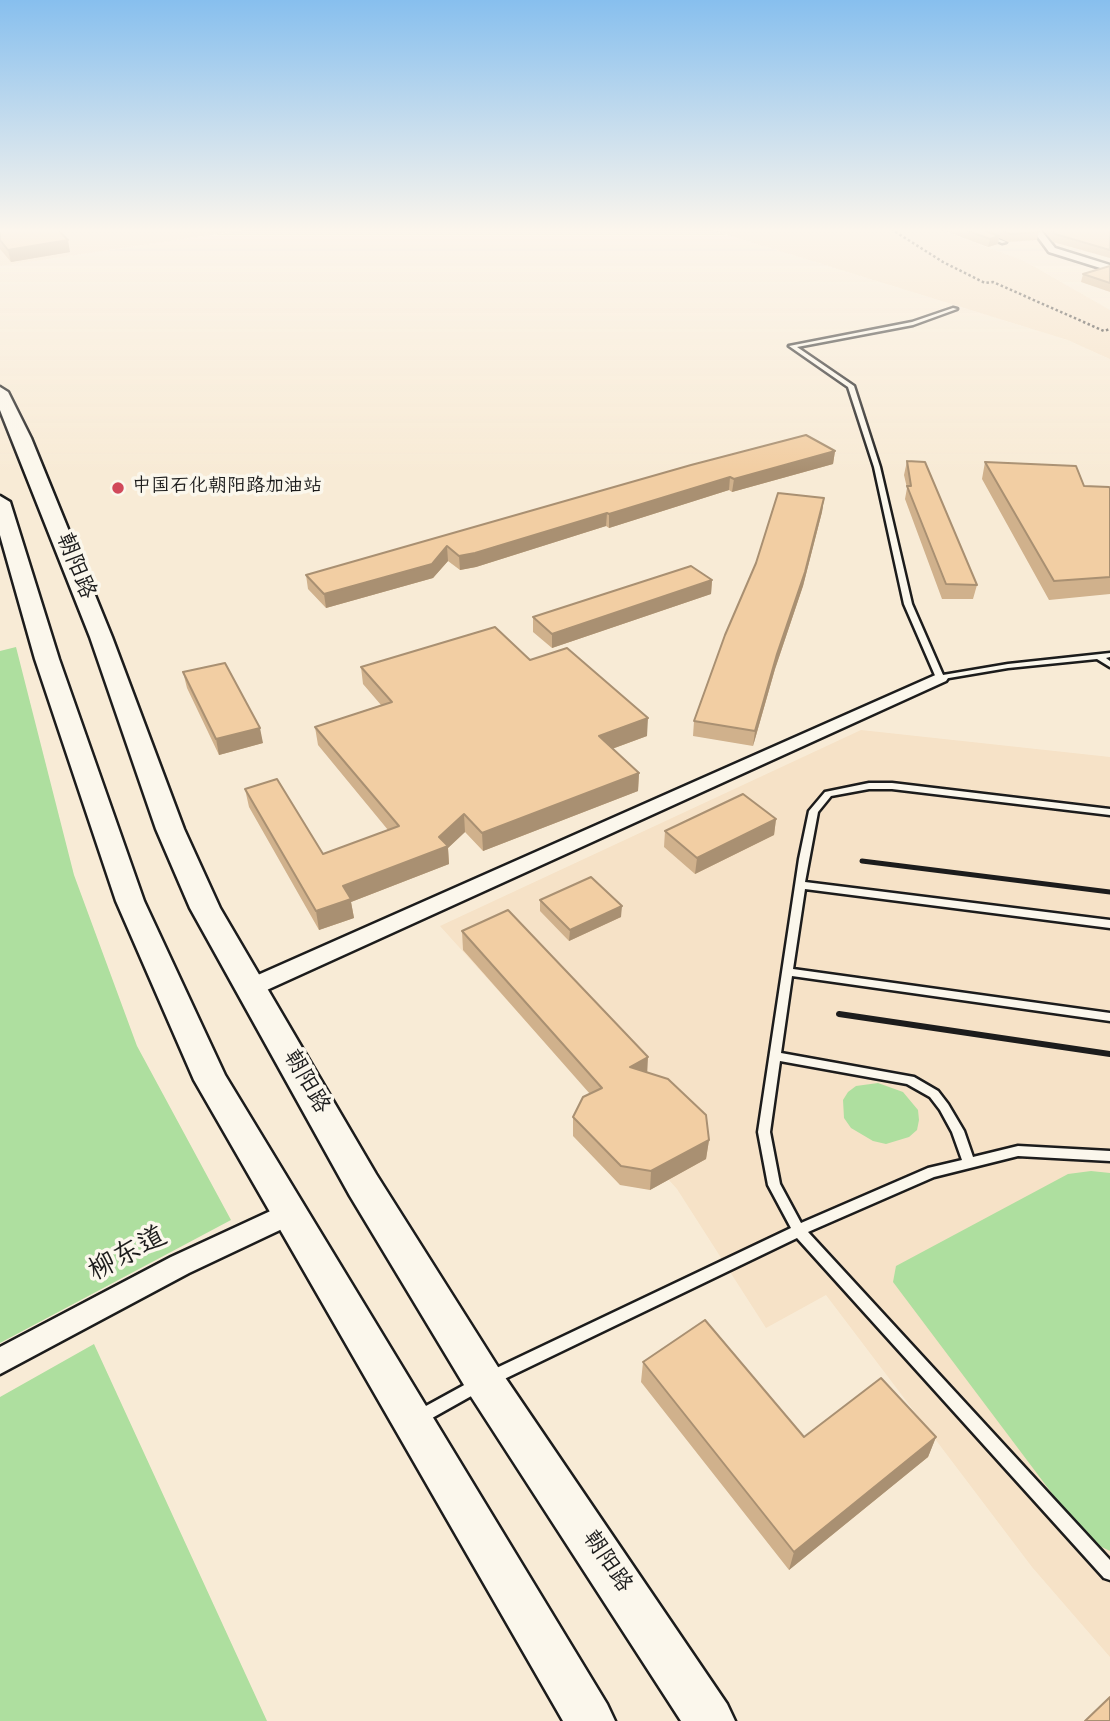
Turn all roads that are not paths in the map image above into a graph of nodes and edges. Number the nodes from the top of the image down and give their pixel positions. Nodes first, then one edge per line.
1 (955, 309) dead end
2 (0, 391) edge
3 (15, 445) edge
4 (0, 502) edge
5 (1110, 655) edge
6 (1098, 656) junction
7 (1110, 665) edge
8 (940, 678) junction
9 (1110, 812) edge
10 (801, 885) junction
11 (1110, 924) edge
12 (788, 972) junction
13 (250, 988) junction
14 (1110, 1017) edge
15 (775, 1056) junction
16 (1110, 1156) edge
17 (969, 1163) junction
18 (290, 1213) junction
19 (798, 1230) junction
20 (0, 1361) edge
21 (484, 1381) junction
22 (414, 1420) junction
23 (1110, 1572) edge
24 (590, 1721) edge
25 (710, 1721) edge

1 - 8 lane
2 - 3 main road, 朝阳路
3 - 13 main road, 朝阳路
4 - 18 main road
5 - 6 lane
6 - 7 lane
6 - 8 lane
8 - 13 street
9 - 10 lane
10 - 11 lane
10 - 12 lane
12 - 14 lane
12 - 15 lane
13 - 21 main road, 朝阳路
15 - 17 lane
15 - 19 lane
16 - 17 lane
17 - 19 lane
18 - 20 street, 柳东道
18 - 22 main road
19 - 21 lane
19 - 23 lane
21 - 22 lane
21 - 25 main road, 朝阳路
22 - 24 main road

